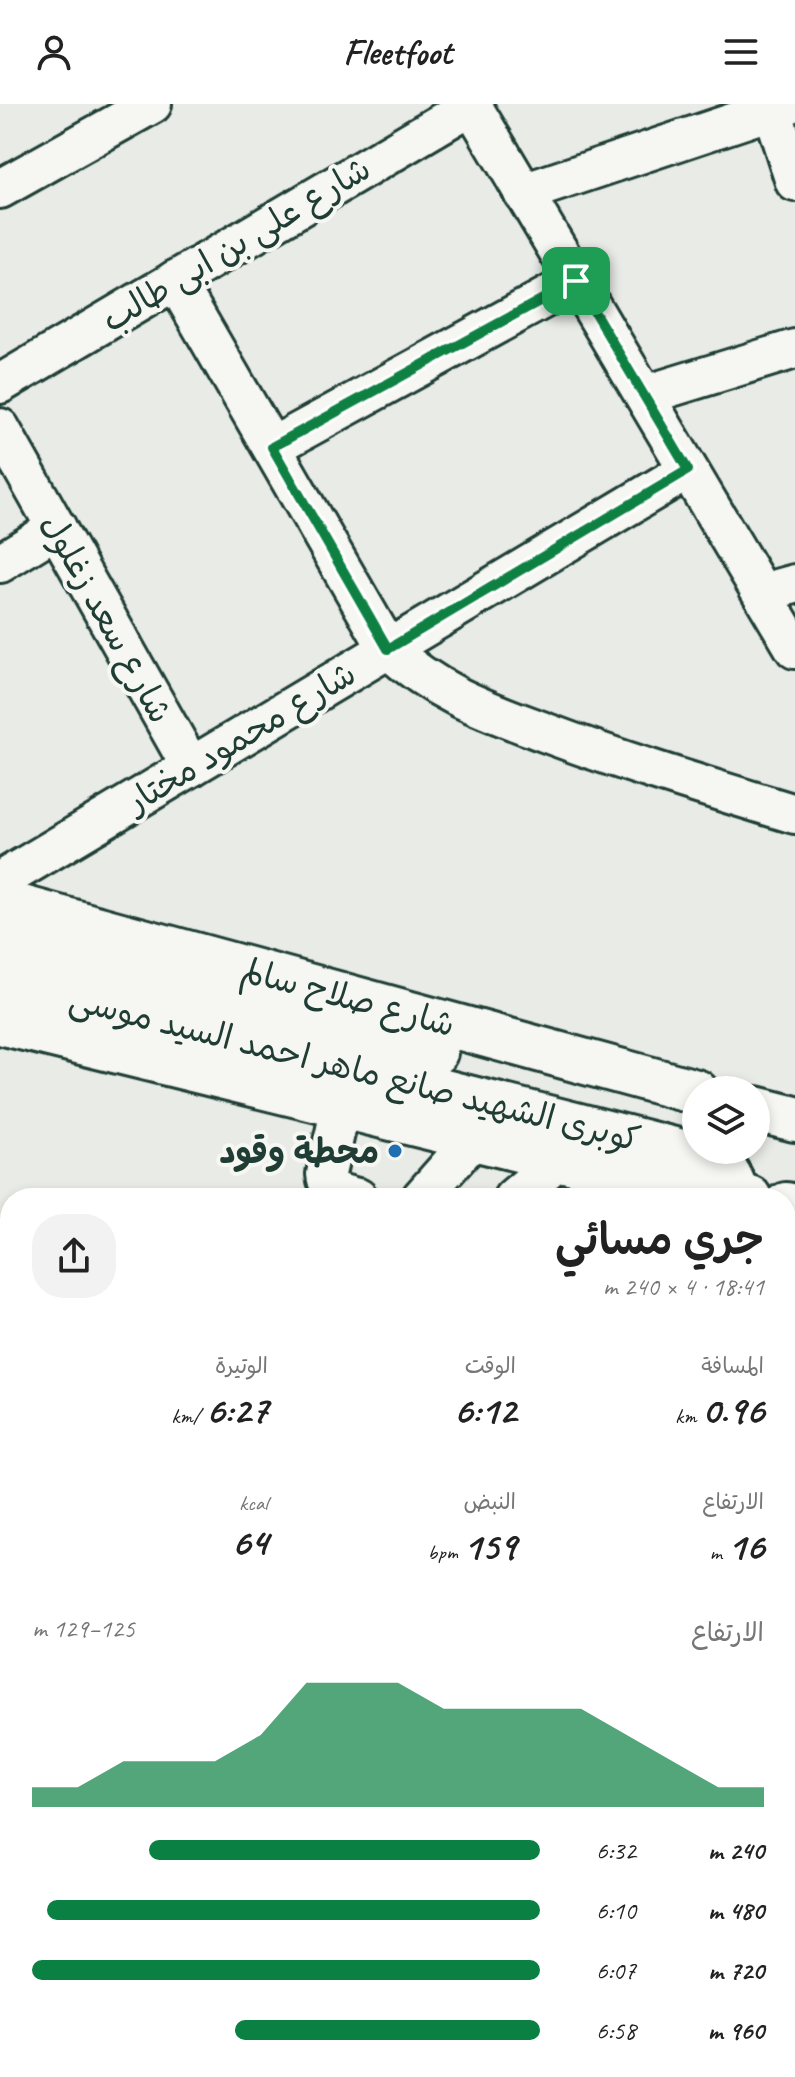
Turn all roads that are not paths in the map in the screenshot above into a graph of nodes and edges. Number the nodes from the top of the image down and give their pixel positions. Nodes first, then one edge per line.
1 (152, 104) edge
2 (471, 104) edge
3 (777, 106) edge
4 (96, 117) edge
5 (795, 182) edge
6 (0, 189) edge
7 (523, 193) junction
8 (175, 280) junction
9 (576, 281) junction
10 (795, 349) edge
11 (0, 384) edge
12 (645, 395) junction
13 (0, 428) edge
14 (272, 447) junction
15 (688, 470) junction
16 (57, 528) junction
17 (0, 563) edge
18 (778, 588) edge
19 (388, 649) junction
20 (795, 649) edge
21 (191, 767) junction
22 (795, 814) edge
23 (0, 881) edge
24 (0, 902) edge
25 (0, 940) edge
26 (0, 980) edge
27 (0, 1022) edge
28 (423, 1067) junction
29 (682, 1088) edge
30 (341, 1106) junction
31 (682, 1117) edge
32 (474, 1138) junction
33 (559, 1159) junction
34 (330, 1188) edge
35 (430, 1188) edge
36 (525, 1188) edge
37 (704, 1188) edge
38 (738, 1188) edge

1 - 4 street
2 - 7 street
2 - 8 street, شارع على بن ابى طالب
3 - 5 street
3 - 7 street
4 - 6 street
7 - 9 street
8 - 11 street, شارع على بن ابى طالب
8 - 14 street
9 - 12 street
9 - 14 street
10 - 12 street
12 - 15 street
13 - 16 street, شارع سعد زغلول
14 - 19 street
15 - 18 street
15 - 19 street, شارع محمود مختار
16 - 17 street
16 - 21 street, شارع سعد زغلول
18 - 20 street
19 - 21 street, شارع محمود مختار
19 - 22 street
21 - 23 street, شارع محمود مختار
24 - 29 main road, شارع صلاح سالم
25 - 28 main road, كوبرى الشهيد صانع ماهر احمد السيد موسى
26 - 28 main road, كوبرى الشهيد صانع ماهر احمد السيد موسى
27 - 30 main road
28 - 31 main road, كوبرى الشهيد صانع ماهر احمد السيد موسى
28 - 38 main road, كوبرى الشهيد صانع ماهر احمد السيد موسى
30 - 32 main road
30 - 34 street
32 - 33 main road
32 - 35 street
33 - 36 street
33 - 37 main road

